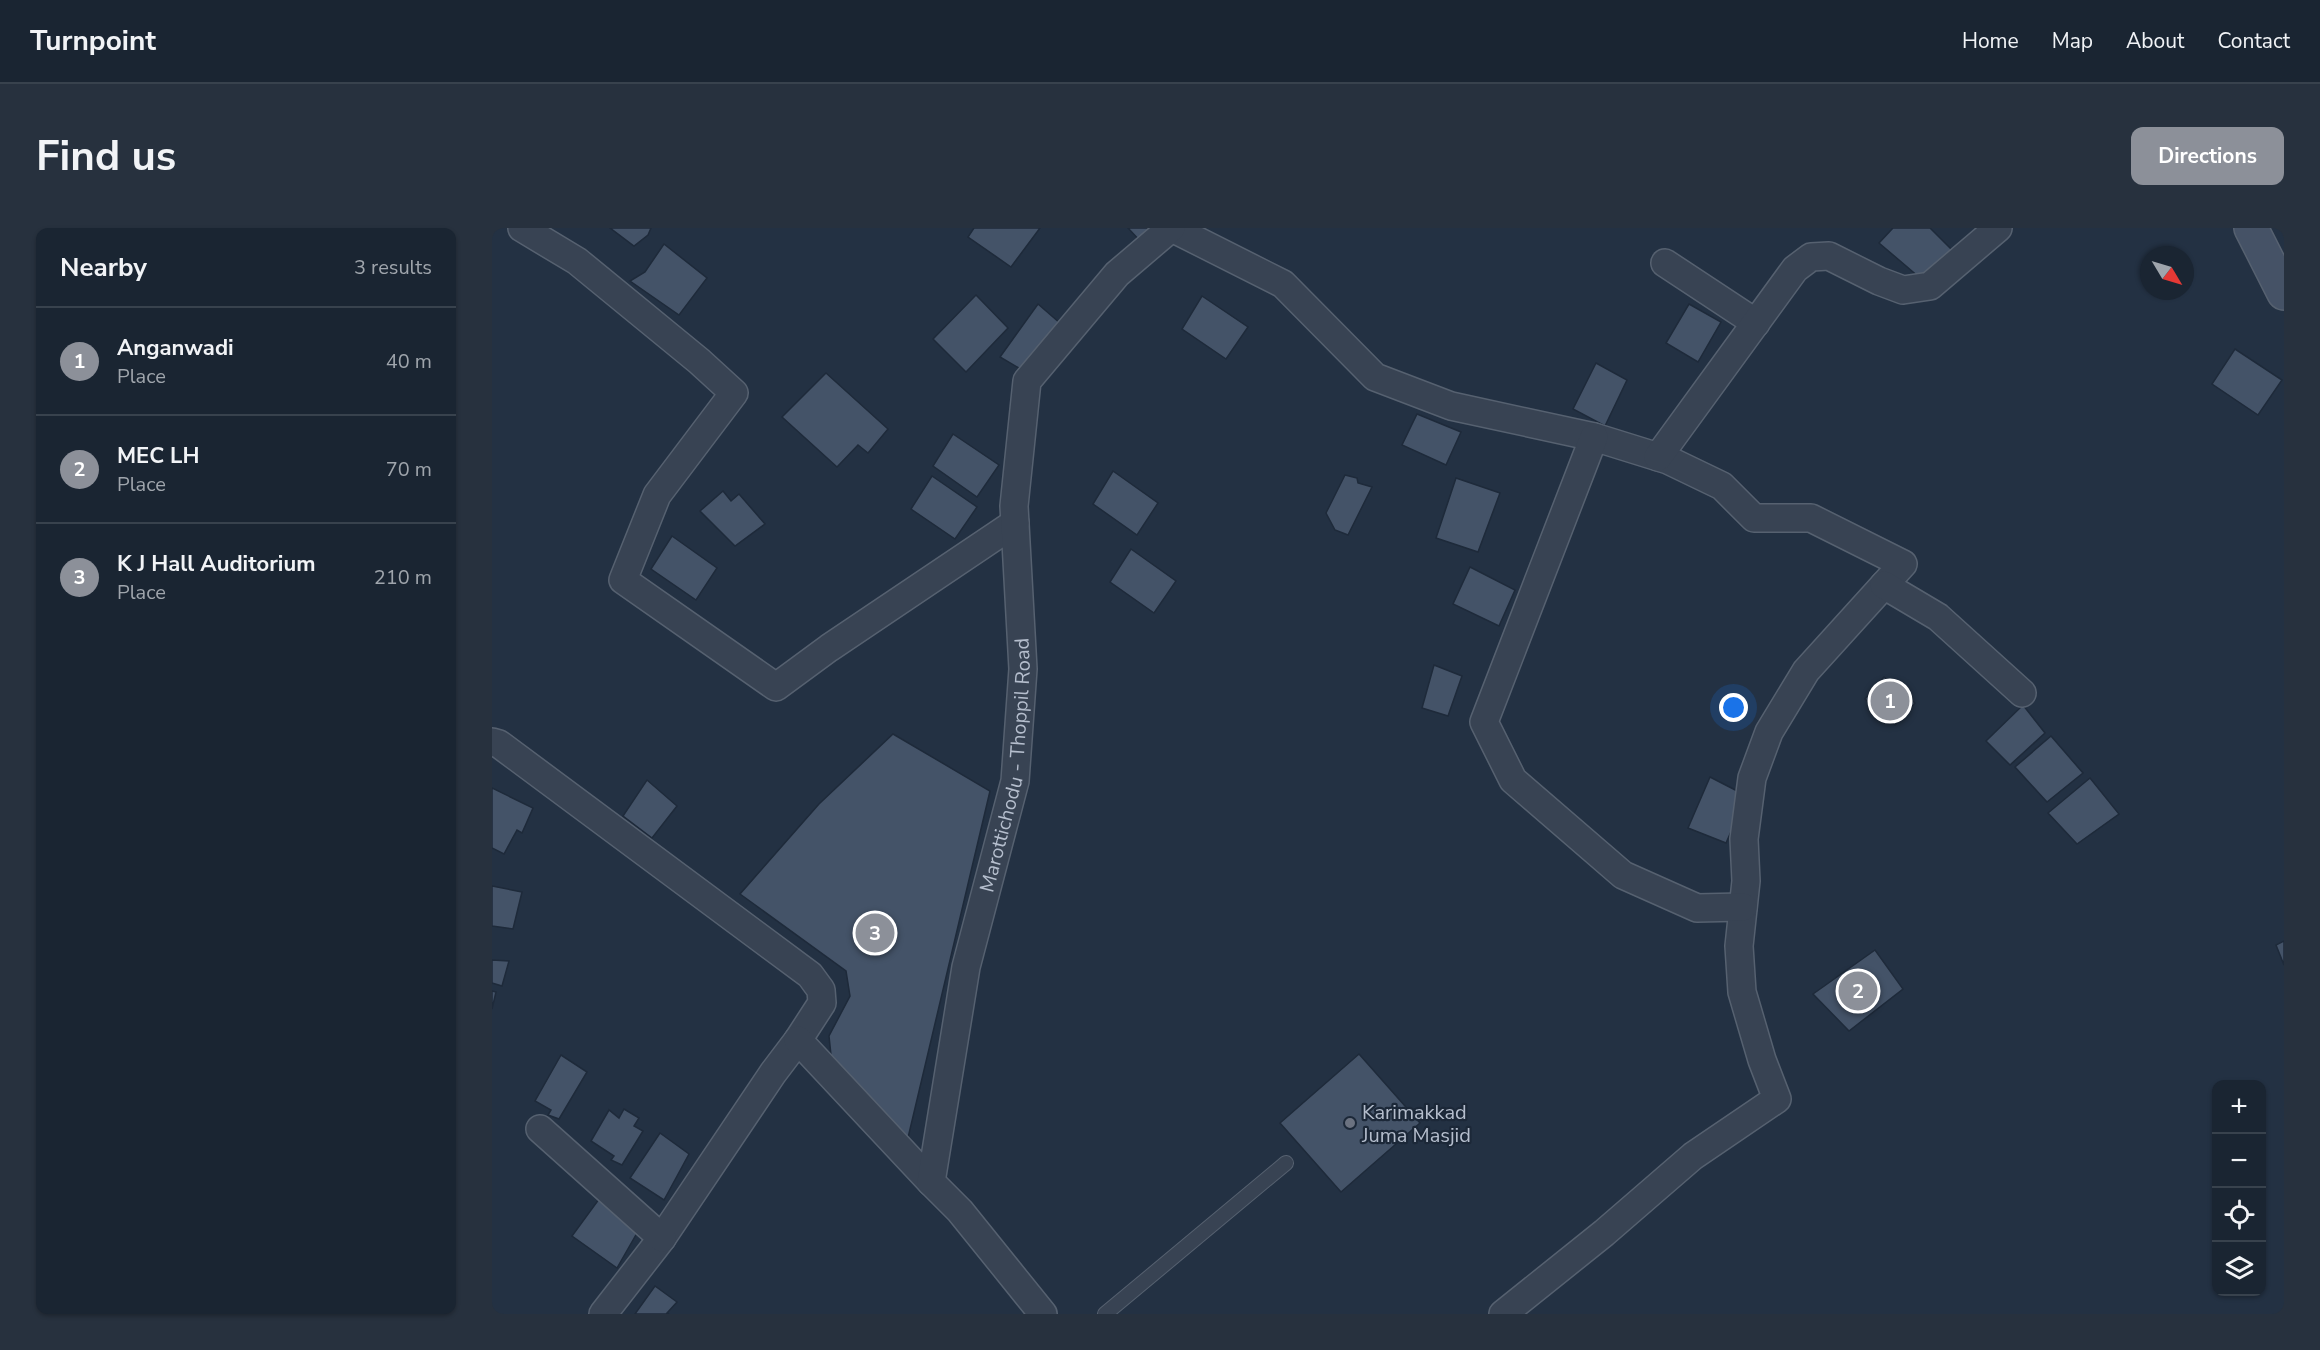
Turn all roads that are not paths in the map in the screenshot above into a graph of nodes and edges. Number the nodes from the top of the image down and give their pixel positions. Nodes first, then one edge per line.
1 (522, 228) edge
2 (1171, 228) edge
3 (1998, 228) edge
4 (2251, 228) edge
5 (1665, 264) dead end
6 (2284, 293) edge
7 (1756, 323) junction
8 (1594, 437) junction
9 (1658, 457) junction
10 (1015, 524) junction
11 (1884, 585) junction
12 (2022, 693) dead end
13 (492, 742) edge
14 (1743, 907) junction
15 (798, 1040) junction
16 (540, 1129) dead end
17 (1286, 1163) dead end
18 (932, 1182) junction
19 (662, 1238) junction
20 (603, 1314) edge
21 (1043, 1314) edge
22 (1105, 1314) edge
23 (1503, 1314) edge

1 - 10 street
2 - 8 street
2 - 10 street, Marottichodu - Thoppil Road
3 - 7 street
4 - 6 street
5 - 7 street
7 - 9 street
8 - 9 street
8 - 14 street
9 - 11 street
10 - 18 street, Marottichodu - Thoppil Road
11 - 12 street
11 - 14 street
13 - 15 street
14 - 23 street
15 - 18 street
15 - 19 street
16 - 19 street
17 - 22 lane
18 - 21 street
19 - 20 street

